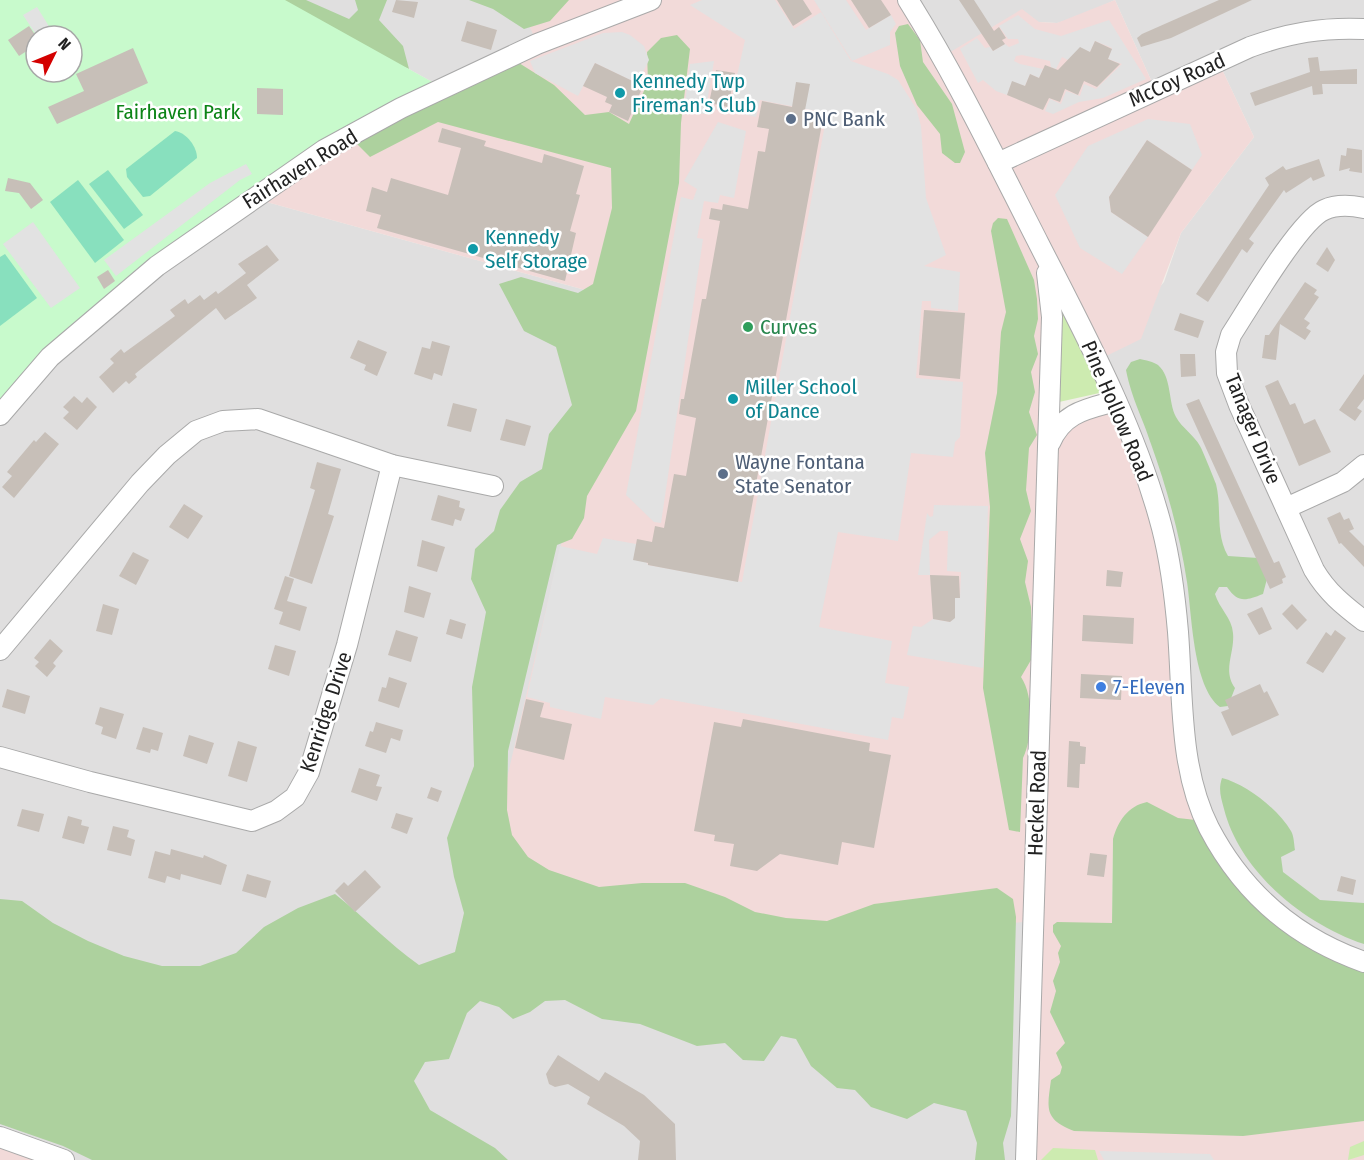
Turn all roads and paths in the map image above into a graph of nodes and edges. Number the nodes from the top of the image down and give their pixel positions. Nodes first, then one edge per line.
1 (651, 0) edge
2 (908, 0) edge
3 (1364, 29) edge
4 (998, 163) junction
5 (1364, 208) edge
6 (1044, 254) junction
7 (1116, 401) junction
8 (0, 415) edge
9 (1049, 445) junction
10 (392, 465) junction
11 (1364, 465) edge
12 (493, 486) dead end
13 (1286, 508) junction
14 (1364, 621) edge
15 (0, 650) edge
16 (0, 757) edge
17 (1364, 962) edge
18 (0, 1137) edge
19 (64, 1160) edge
20 (1026, 1160) edge

1 - 8 street, Fairhaven Road
2 - 4 street, Pine Hollow Road
3 - 4 street, McCoy Road
4 - 6 street, Pine Hollow Road
5 - 13 street, Tanager Drive
6 - 7 street, Pine Hollow Road
6 - 9 street, Heckel Road
7 - 9 street
7 - 17 street, Pine Hollow Road
9 - 20 street, Heckel Road
10 - 12 street
10 - 15 street
10 - 16 street, Kenridge Drive
11 - 13 street
13 - 14 street, Tanager Drive
18 - 19 street

